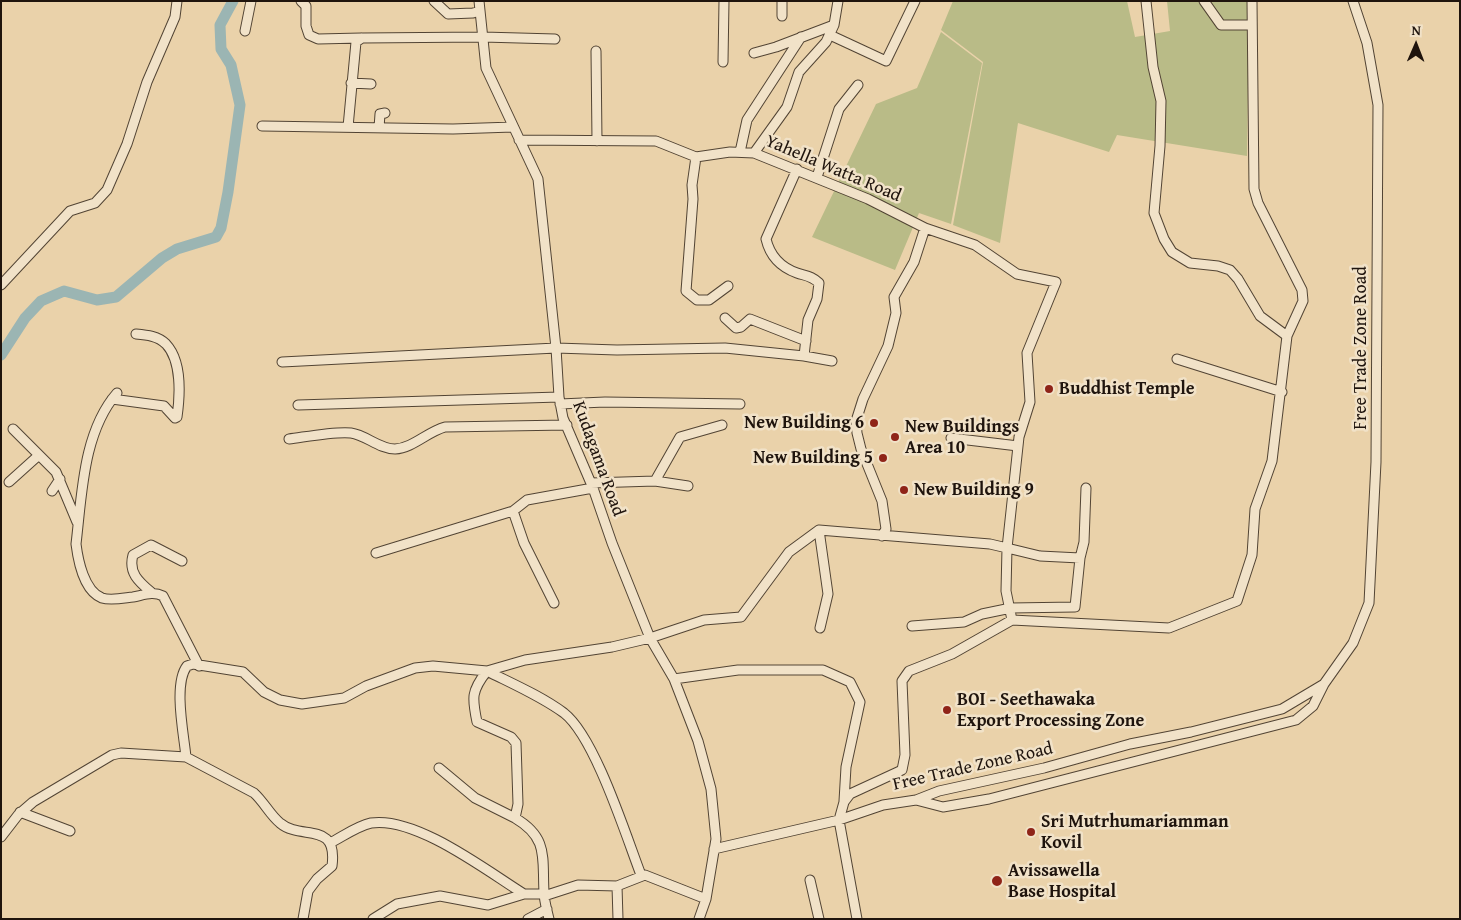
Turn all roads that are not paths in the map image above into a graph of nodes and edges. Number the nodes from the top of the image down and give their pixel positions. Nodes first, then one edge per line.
1 (177, 1) edge
2 (251, 1) edge
3 (301, 1) edge
4 (434, 1) edge
5 (724, 1) edge
6 (782, 1) edge
7 (838, 1) edge
8 (915, 1) edge
9 (1146, 1) edge
10 (1204, 1) edge
11 (1252, 1) edge
12 (1353, 1) edge
13 (479, 6) edge
14 (782, 16) dead end
15 (834, 25) junction
16 (1252, 25) junction
17 (245, 31) dead end
18 (830, 35) junction
19 (482, 37) junction
20 (801, 37) junction
21 (362, 38) junction
22 (555, 39) dead end
23 (596, 51) dead end
24 (754, 53) dead end
25 (723, 62) dead end
26 (351, 83) junction
27 (371, 84) dead end
28 (858, 85) dead end
29 (385, 113) dead end
30 (262, 126) dead end
31 (348, 127) junction
32 (513, 127) junction
33 (379, 128) junction
34 (519, 140) junction
35 (597, 141) junction
36 (740, 152) junction
37 (754, 153) junction
38 (696, 157) junction
39 (797, 169) junction
40 (817, 177) junction
41 (925, 228) junction
42 (1, 285) edge
43 (728, 286) dead end
44 (725, 318) dead end
45 (136, 334) dead end
46 (1287, 336) junction
47 (806, 341) junction
48 (556, 348) junction
49 (804, 356) junction
50 (1176, 359) dead end
51 (832, 361) dead end
52 (282, 362) dead end
53 (1282, 392) junction
54 (559, 400) junction
55 (740, 404) dead end
56 (298, 405) dead end
57 (567, 424) junction
58 (722, 425) dead end
59 (13, 429) dead end
60 (951, 438) dead end
61 (289, 439) dead end
62 (1018, 446) junction
63 (39, 455) junction
64 (60, 478) junction
65 (655, 481) junction
66 (9, 482) dead end
67 (592, 485) junction
68 (688, 486) dead end
69 (1086, 488) dead end
70 (52, 491) dead end
71 (513, 511) junction
72 (78, 525) junction
73 (819, 530) junction
74 (882, 536) junction
75 (1007, 548) junction
76 (376, 553) dead end
77 (1080, 558) junction
78 (182, 561) dead end
79 (152, 593) junction
80 (554, 603) dead end
81 (1011, 608) junction
82 (1012, 620) junction
83 (912, 626) dead end
84 (820, 628) dead end
85 (650, 638) junction
86 (199, 666) junction
87 (487, 671) junction
88 (674, 679) junction
89 (1324, 684) junction
90 (186, 757) junction
91 (439, 768) dead end
92 (916, 800) junction
93 (844, 802) junction
94 (20, 812) junction
95 (515, 818) junction
96 (839, 820) junction
97 (70, 831) dead end
98 (1, 837) edge
99 (330, 843) junction
100 (714, 849) junction
101 (641, 874) junction
102 (810, 880) dead end
103 (617, 886) junction
104 (524, 894) junction
105 (544, 895) junction
106 (706, 899) junction
107 (548, 914) edge
108 (303, 919) edge
109 (373, 919) edge
110 (528, 919) edge
111 (618, 919) edge
112 (699, 919) edge
113 (819, 919) edge
114 (857, 919) edge

1 - 42 street
2 - 17 street
3 - 21 street
4 - 13 street
5 - 25 street
6 - 14 street
7 - 15 street
8 - 18 street
9 - 46 street
10 - 16 street
11 - 16 street
12 - 89 street, Free Trade Zone Road
13 - 19 street, Kudagama Road
15 - 18 street
15 - 20 street
16 - 46 street
18 - 37 street
19 - 21 street
19 - 22 street
19 - 32 street, Kudagama Road
20 - 24 street
20 - 36 street
21 - 26 street
23 - 35 street
26 - 27 street
26 - 31 street
28 - 40 street
29 - 33 street
30 - 31 street
31 - 33 street
32 - 33 street
32 - 34 street, Kudagama Road
34 - 35 street, Yahella Watta Road
34 - 48 street, Kudagama Road
35 - 38 street, Yahella Watta Road
36 - 37 street, Yahella Watta Road
36 - 38 street, Yahella Watta Road
37 - 39 street, Yahella Watta Road
38 - 43 street
39 - 40 street, Yahella Watta Road
39 - 47 street
40 - 41 street, Yahella Watta Road
41 - 62 street, Yahella Watta Road
41 - 74 street
44 - 47 street
45 - 72 street
46 - 53 street
47 - 49 street
48 - 49 street
48 - 52 street
48 - 54 street, Kudagama Road
49 - 51 street
50 - 53 street
53 - 82 street
54 - 55 street
54 - 56 street
54 - 57 street, Kudagama Road
57 - 61 street
57 - 67 street, Kudagama Road
58 - 65 street
59 - 63 street
60 - 62 street
62 - 75 street
63 - 64 street
63 - 66 street
64 - 70 street
64 - 72 street
65 - 67 street
65 - 68 street
67 - 71 street
67 - 85 street, Kudagama Road
69 - 77 street
71 - 76 street
71 - 80 street
72 - 79 street
73 - 74 street
73 - 84 street
73 - 85 street
74 - 75 street
75 - 77 street
75 - 81 street
77 - 81 street
78 - 79 street
79 - 86 street
81 - 82 street
81 - 83 street
82 - 93 street
85 - 87 street
85 - 88 street, Kudagama Road
86 - 87 street
86 - 90 street
87 - 95 street
87 - 101 street
88 - 93 street
88 - 100 street, Kudagama Road
89 - 92 street, Free Trade Zone Road
89 - 92 street, Free Trade Zone Road
90 - 94 street
90 - 99 street
91 - 95 street
92 - 96 street, Free Trade Zone Road
93 - 96 street
94 - 97 street
94 - 98 street
95 - 105 street
96 - 100 street, Free Trade Zone Road
96 - 114 street
99 - 104 street
99 - 108 street
100 - 106 street, Kudagama Road
101 - 103 street
101 - 106 street
102 - 113 street
103 - 105 street
103 - 111 street
104 - 105 street
104 - 109 street
105 - 107 street
106 - 112 street, Kudagama Road
107 - 110 street

